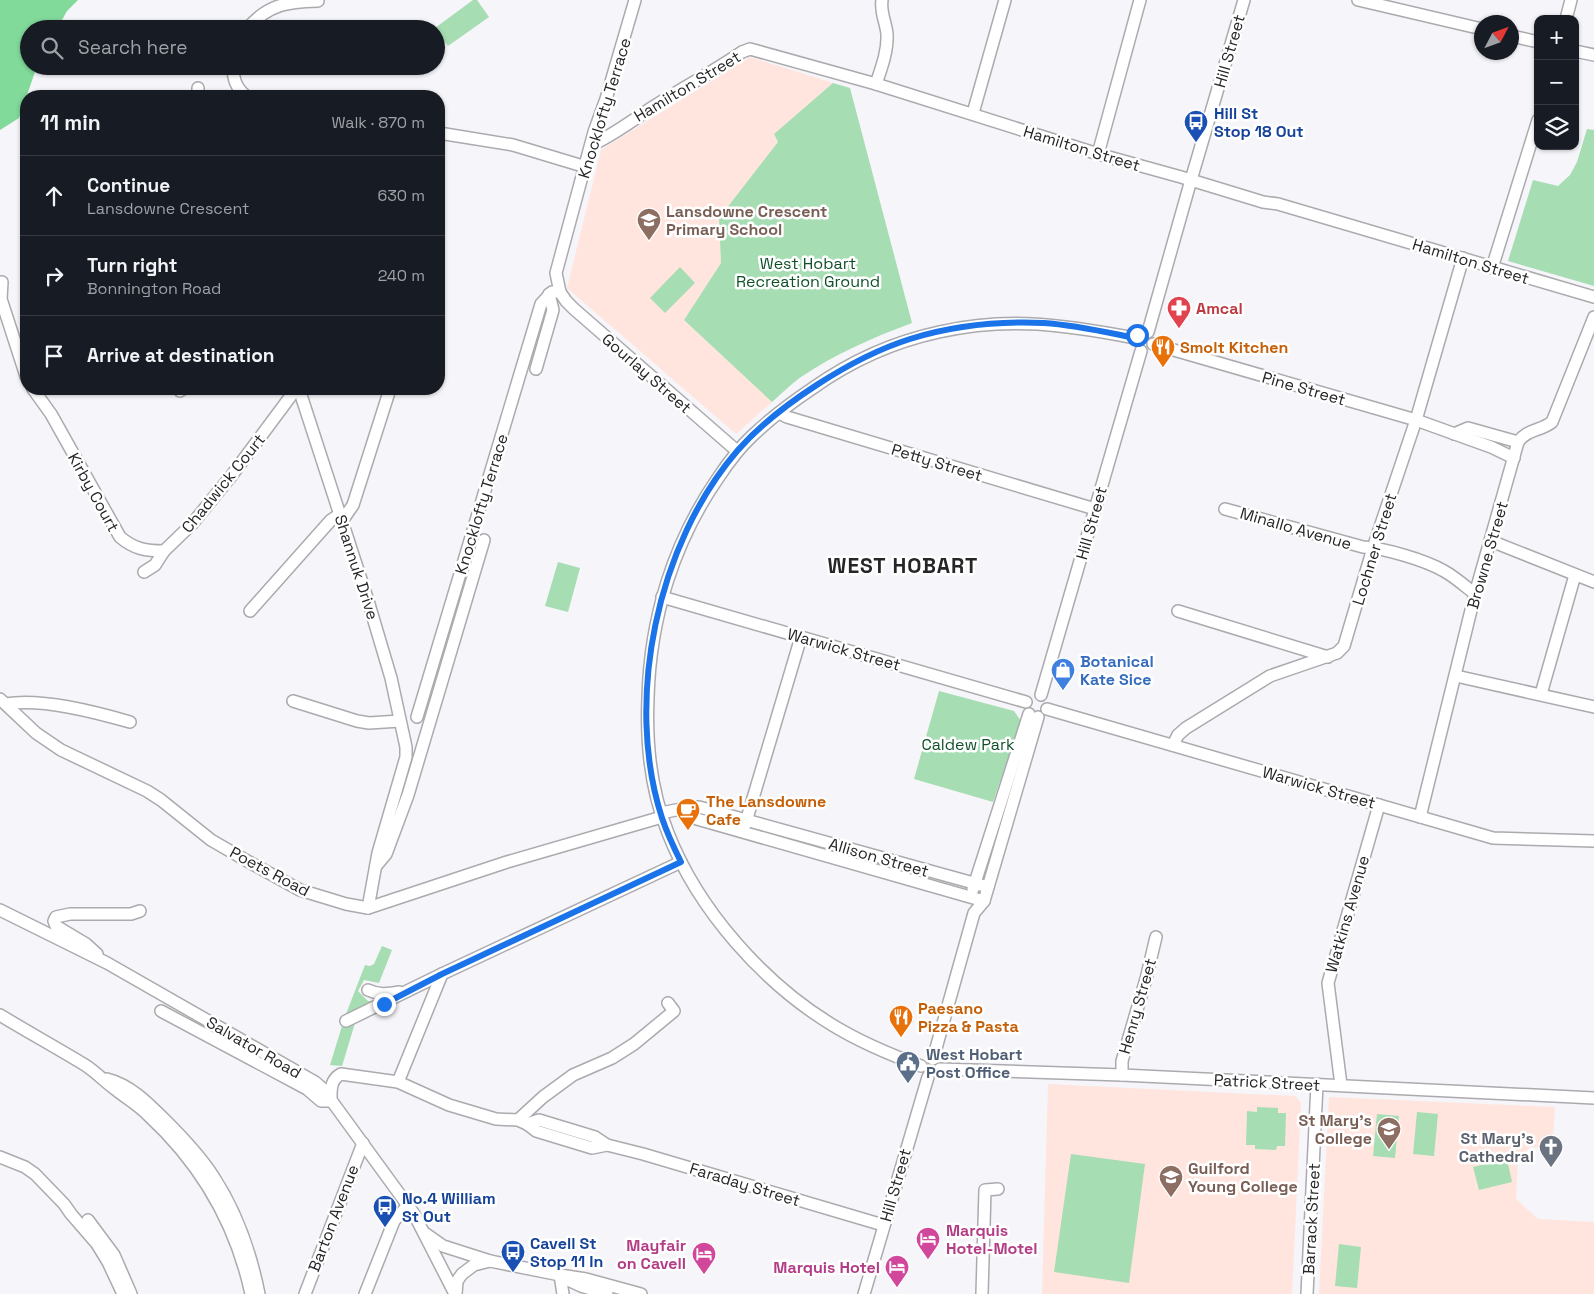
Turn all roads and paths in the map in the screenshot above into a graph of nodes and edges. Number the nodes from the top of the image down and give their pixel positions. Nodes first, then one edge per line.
1 (636, 0) edge
2 (882, 0) edge
3 (1004, 0) edge
4 (1140, 0) edge
5 (1244, 0) edge
6 (1358, 0) edge
7 (1571, 0) edge
8 (318, 1) edge
9 (1567, 15) edge
10 (255, 20) edge
11 (1474, 27) edge
12 (1519, 38) edge
13 (1534, 41) edge
14 (1579, 52) edge
15 (1594, 55) edge
16 (234, 75) edge
17 (876, 84) junction
18 (240, 90) edge
19 (973, 114) junction
20 (1534, 133) edge
21 (445, 134) edge
22 (591, 145) junction
23 (1098, 154) junction
24 (586, 167) junction
25 (1191, 180) junction
26 (1462, 258) junction
27 (1492, 268) junction
28 (2, 282) dead end
29 (554, 293) junction
30 (1594, 297) edge
31 (1594, 317) edge
32 (1148, 332) junction
33 (1135, 338) junction
34 (1154, 344) junction
35 (1141, 351) junction
36 (20, 358) edge
37 (536, 369) dead end
38 (37, 395) edge
39 (293, 395) edge
40 (300, 395) edge
41 (388, 395) edge
42 (779, 413) junction
43 (1416, 420) junction
44 (1454, 434) junction
45 (1518, 442) junction
46 (737, 451) junction
47 (1514, 458) junction
48 (1095, 509) junction
49 (1225, 509) dead end
50 (341, 518) junction
51 (484, 540) dead end
52 (1491, 541) junction
53 (1373, 548) junction
54 (164, 551) junction
55 (144, 572) dead end
56 (1575, 574) junction
57 (1594, 582) edge
58 (1475, 594) junction
59 (662, 596) junction
60 (250, 611) dead end
61 (1178, 611) dead end
62 (801, 637) junction
63 (1328, 657) junction
64 (1456, 676) junction
65 (1541, 694) junction
66 (1041, 695) junction
67 (293, 701) dead end
68 (3, 702) edge
69 (1026, 702) junction
70 (1594, 707) edge
71 (1047, 709) junction
72 (1033, 715) junction
73 (417, 717) dead end
74 (400, 721) junction
75 (130, 722) dead end
76 (1172, 745) junction
77 (406, 747) joint
78 (1379, 805) junction
79 (683, 809) junction
80 (661, 815) junction
81 (1420, 817) junction
82 (747, 819) junction
83 (743, 832) junction
84 (1594, 840) edge
85 (681, 862) junction
86 (375, 867) junction
87 (974, 884) junction
88 (988, 887) junction
89 (971, 897) junction
90 (984, 901) junction
91 (368, 908) junction
92 (0, 910) edge
93 (140, 911) dead end
94 (974, 912) junction
95 (1156, 938) dead end
96 (107, 963) junction
97 (442, 974) junction
98 (410, 989) junction
99 (368, 990) dead end
100 (668, 1003) dead end
101 (161, 1011) dead end
102 (0, 1014) edge
103 (346, 1022) dead end
104 (934, 1059) junction
105 (921, 1066) junction
106 (940, 1069) junction
107 (1122, 1075) junction
108 (928, 1077) junction
109 (103, 1078) junction
110 (398, 1082) junction
111 (1317, 1084) junction
112 (1341, 1085) junction
113 (1594, 1098) edge
114 (331, 1101) junction
115 (522, 1122) junction
116 (363, 1143) junction
117 (0, 1157) edge
118 (998, 1189) dead end
119 (64, 1204) junction
120 (408, 1205) junction
121 (883, 1225) junction
122 (422, 1231) junction
123 (490, 1261) junction
124 (560, 1275) junction
125 (123, 1294) edge
126 (131, 1294) edge
127 (251, 1294) edge
128 (260, 1294) edge
129 (305, 1294) edge
130 (365, 1294) edge
131 (455, 1294) edge
132 (563, 1294) edge
133 (607, 1294) edge
134 (640, 1294) edge
135 (864, 1294) edge
136 (982, 1294) edge
137 (1307, 1294) edge

1 - 22 street, Knocklofty Terrace
2 - 17 street
3 - 19 street
4 - 23 street
5 - 25 street, Hill Street
6 - 11 street
7 - 9 street
8 - 10 street
12 - 13 street
14 - 15 street
16 - 18 street
17 - 19 street, Hamilton Street
17 - 22 street, Hamilton Street
19 - 23 street, Hamilton Street
20 - 27 street
21 - 24 street
22 - 24 street, Knocklofty Terrace
23 - 25 street, Hamilton Street
24 - 29 street, Knocklofty Terrace
25 - 26 street, Hamilton Street
25 - 32 street, Hill Street
26 - 27 street, Hamilton Street
26 - 43 street, Lochner Street
27 - 30 street, Hamilton Street
28 - 36 street
29 - 37 street, Knocklofty Terrace
29 - 46 street, Gourlay Street
29 - 73 street, Knocklofty Terrace
31 - 45 street
32 - 33 street
32 - 34 street
33 - 35 street
33 - 42 street
34 - 35 street
34 - 43 street, Pine Street
35 - 48 street, Hill Street
38 - 54 street, Kirby Court
39 - 54 street, Chadwick Court
40 - 50 street, Shannuk Drive
41 - 50 street
42 - 46 street
42 - 48 street, Petty Street
43 - 44 street, Pine Street
43 - 53 street, Lochner Street
44 - 45 street, Pine Street
44 - 47 street, Pine Street
45 - 47 street, Browne Street
46 - 59 street
47 - 52 street, Browne Street
48 - 66 street, Hill Street
49 - 53 street, Minallo Avenue
50 - 60 street
50 - 74 street, Shannuk Drive
51 - 86 street, Knocklofty Terrace
52 - 56 street
52 - 58 street, Browne Street
53 - 58 street, Minallo Avenue
53 - 63 street, Lochner Street
54 - 55 street, Chadwick Court
56 - 57 street
56 - 65 street
58 - 64 street, Browne Street
59 - 62 street, Warwick Street
59 - 80 street
61 - 63 street
62 - 69 street, Warwick Street
62 - 82 street
63 - 76 street, Lochner Street
64 - 65 street
64 - 81 street, Browne Street
65 - 70 street
66 - 69 street
66 - 71 street
67 - 74 street
68 - 75 street
68 - 91 street, Poets Road
69 - 72 street
71 - 72 street
71 - 76 street, Warwick Street
72 - 87 street
72 - 88 street
74 - 77 street, Shannuk Drive
76 - 78 street, Warwick Street
77 - 86 street, Knocklofty Terrace
78 - 81 street, Warwick Street
78 - 112 street, Watkins Avenue
79 - 80 street, Allison Street
79 - 82 street, Allison Street
79 - 83 street, Allison Street
80 - 85 street
80 - 91 street, Poets Road
81 - 84 street, Warwick Street
82 - 83 street
82 - 87 street, Allison Street
83 - 89 street, Allison Street
85 - 97 street
85 - 105 street
86 - 91 street, Knocklofty Terrace
87 - 88 street, Allison Street
87 - 89 street
88 - 90 street
89 - 90 street, Allison Street
89 - 94 street
90 - 94 street
92 - 96 street, Salvator Road
93 - 96 street
94 - 104 street
95 - 107 street, Henry Street
96 - 114 street, Salvator Road
97 - 98 street
97 - 110 street
98 - 99 street
98 - 103 street
100 - 115 street
101 - 114 street, Salvator Road
102 - 109 street
104 - 105 street
104 - 106 street
105 - 108 street
106 - 107 street, Patrick Street
106 - 108 street
107 - 111 street, Patrick Street
108 - 121 street, Hill Street
109 - 127 street
109 - 128 street
110 - 114 street, Faraday Street
110 - 115 street, Faraday Street
111 - 112 street, Patrick Street
111 - 137 street, Barrack Street
112 - 113 street, Patrick Street
114 - 116 street
115 - 121 street, Faraday Street
116 - 120 street
116 - 129 street, Barton Avenue
117 - 119 street
118 - 136 street
119 - 125 street
119 - 126 street
120 - 122 street
120 - 130 street
121 - 135 street, Hill Street
122 - 123 street
122 - 131 street
123 - 124 street
123 - 131 street
124 - 132 street
124 - 133 street
124 - 134 street

